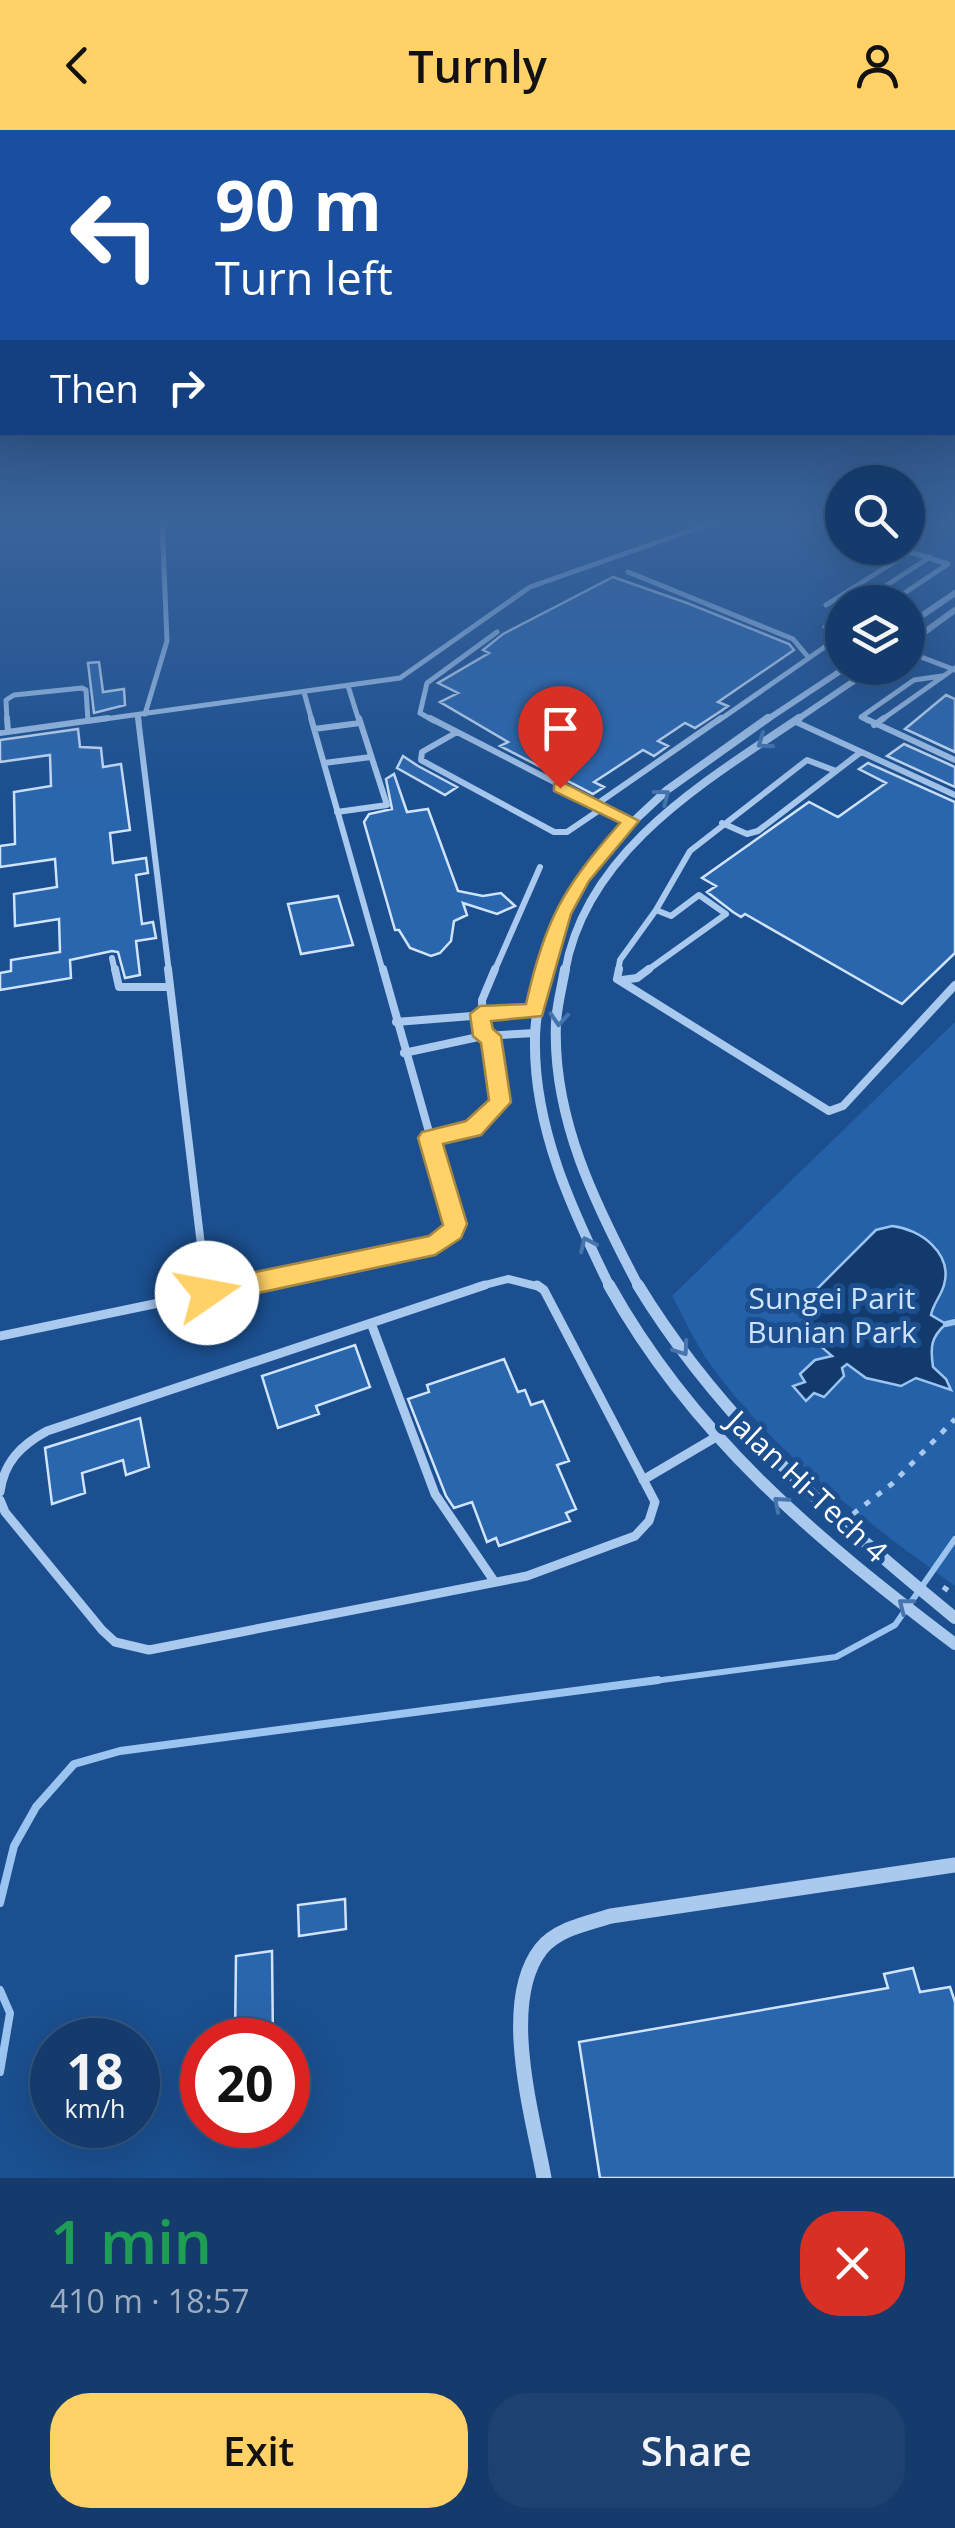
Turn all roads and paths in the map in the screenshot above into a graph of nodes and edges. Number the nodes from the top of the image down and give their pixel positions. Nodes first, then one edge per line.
1 (166, 615) edge
2 (491, 615) edge
3 (733, 615) edge
4 (949, 615) edge
5 (497, 632) dead end
6 (925, 632) edge
7 (825, 647) edge
8 (810, 658) junction
9 (925, 658) edge
10 (955, 669) edge
11 (942, 676) junction
12 (825, 682) edge
13 (848, 685) edge
14 (348, 686) junction
15 (304, 692) junction
16 (141, 714) junction
17 (88, 721) junction
18 (794, 721) junction
19 (360, 723) junction
20 (874, 725) junction
21 (314, 729) junction
22 (456, 732) junction
23 (4, 733) edge
24 (862, 752) junction
25 (371, 757) junction
26 (955, 760) edge
27 (324, 763) junction
28 (836, 770) junction
29 (955, 795) edge
30 (597, 808) junction
31 (338, 812) junction
32 (630, 821) junction
33 (722, 823) junction
34 (540, 867) dead end
35 (656, 910) junction
36 (112, 958) dead end
37 (616, 979) junction
38 (955, 984) edge
39 (170, 987) junction
40 (535, 1011) junction
41 (480, 1014) junction
42 (396, 1022) junction
43 (536, 1033) junction
44 (487, 1036) junction
45 (404, 1053) junction
46 (430, 1138) junction
47 (207, 1293) junction
48 (371, 1323) junction
49 (0, 1336) edge
50 (955, 1419) edge
51 (716, 1437) junction
52 (642, 1480) junction
53 (0, 1492) edge
54 (0, 1500) edge
55 (853, 1522) dead end
56 (494, 1581) junction
57 (945, 1589) dead end
58 (955, 1595) edge
59 (955, 1618) edge
60 (955, 1644) edge
61 (955, 1865) edge
62 (544, 2178) edge

1 - 16 lane
2 - 14 lane
3 - 8 lane
4 - 6 street
5 - 22 lane
7 - 8 lane
8 - 30 lane
9 - 10 lane
10 - 11 lane
11 - 20 lane
11 - 20 lane
32 -> 12 street, Jalan Hi-Tech 4
13 - 18 street, Jalan Hi-Tech 4
14 - 15 lane
14 - 19 lane
15 - 16 lane
15 - 21 lane
16 - 17 lane
16 - 39 lane
17 - 23 lane
17 - 23 lane
18 - 24 lane
18 -> 59 street, Jalan Hi-Tech 4
19 - 21 lane
19 - 25 lane
20 - 26 lane
21 - 27 lane
22 - 30 lane
22 - 30 lane
24 - 28 lane
24 - 29 lane
25 - 27 lane
25 - 31 lane
27 - 31 lane
28 - 33 lane
28 - 33 lane
30 - 32 lane
31 - 42 lane
32 - 40 street, Jalan Hi-Tech 4
33 - 35 lane
34 - 41 lane
35 - 37 lane
35 - 37 lane
36 - 39 lane
37 - 38 lane
39 - 47 lane
40 - 41 lane
40 - 43 street, Jalan Hi-Tech 4
41 - 42 lane
41 - 44 lane
42 - 45 lane
43 - 44 lane
51 -> 43 street, Jalan Hi-Tech 4
44 - 45 lane
44 - 46 lane
45 - 46 lane
46 - 47 lane
47 - 49 lane
48 - 52 lane
48 - 53 lane
48 - 56 lane
50 - 55 path
51 - 52 lane
60 -> 51 street, Jalan Hi-Tech 4
52 - 56 lane
54 - 56 lane
57 - 58 path
61 - 62 street

